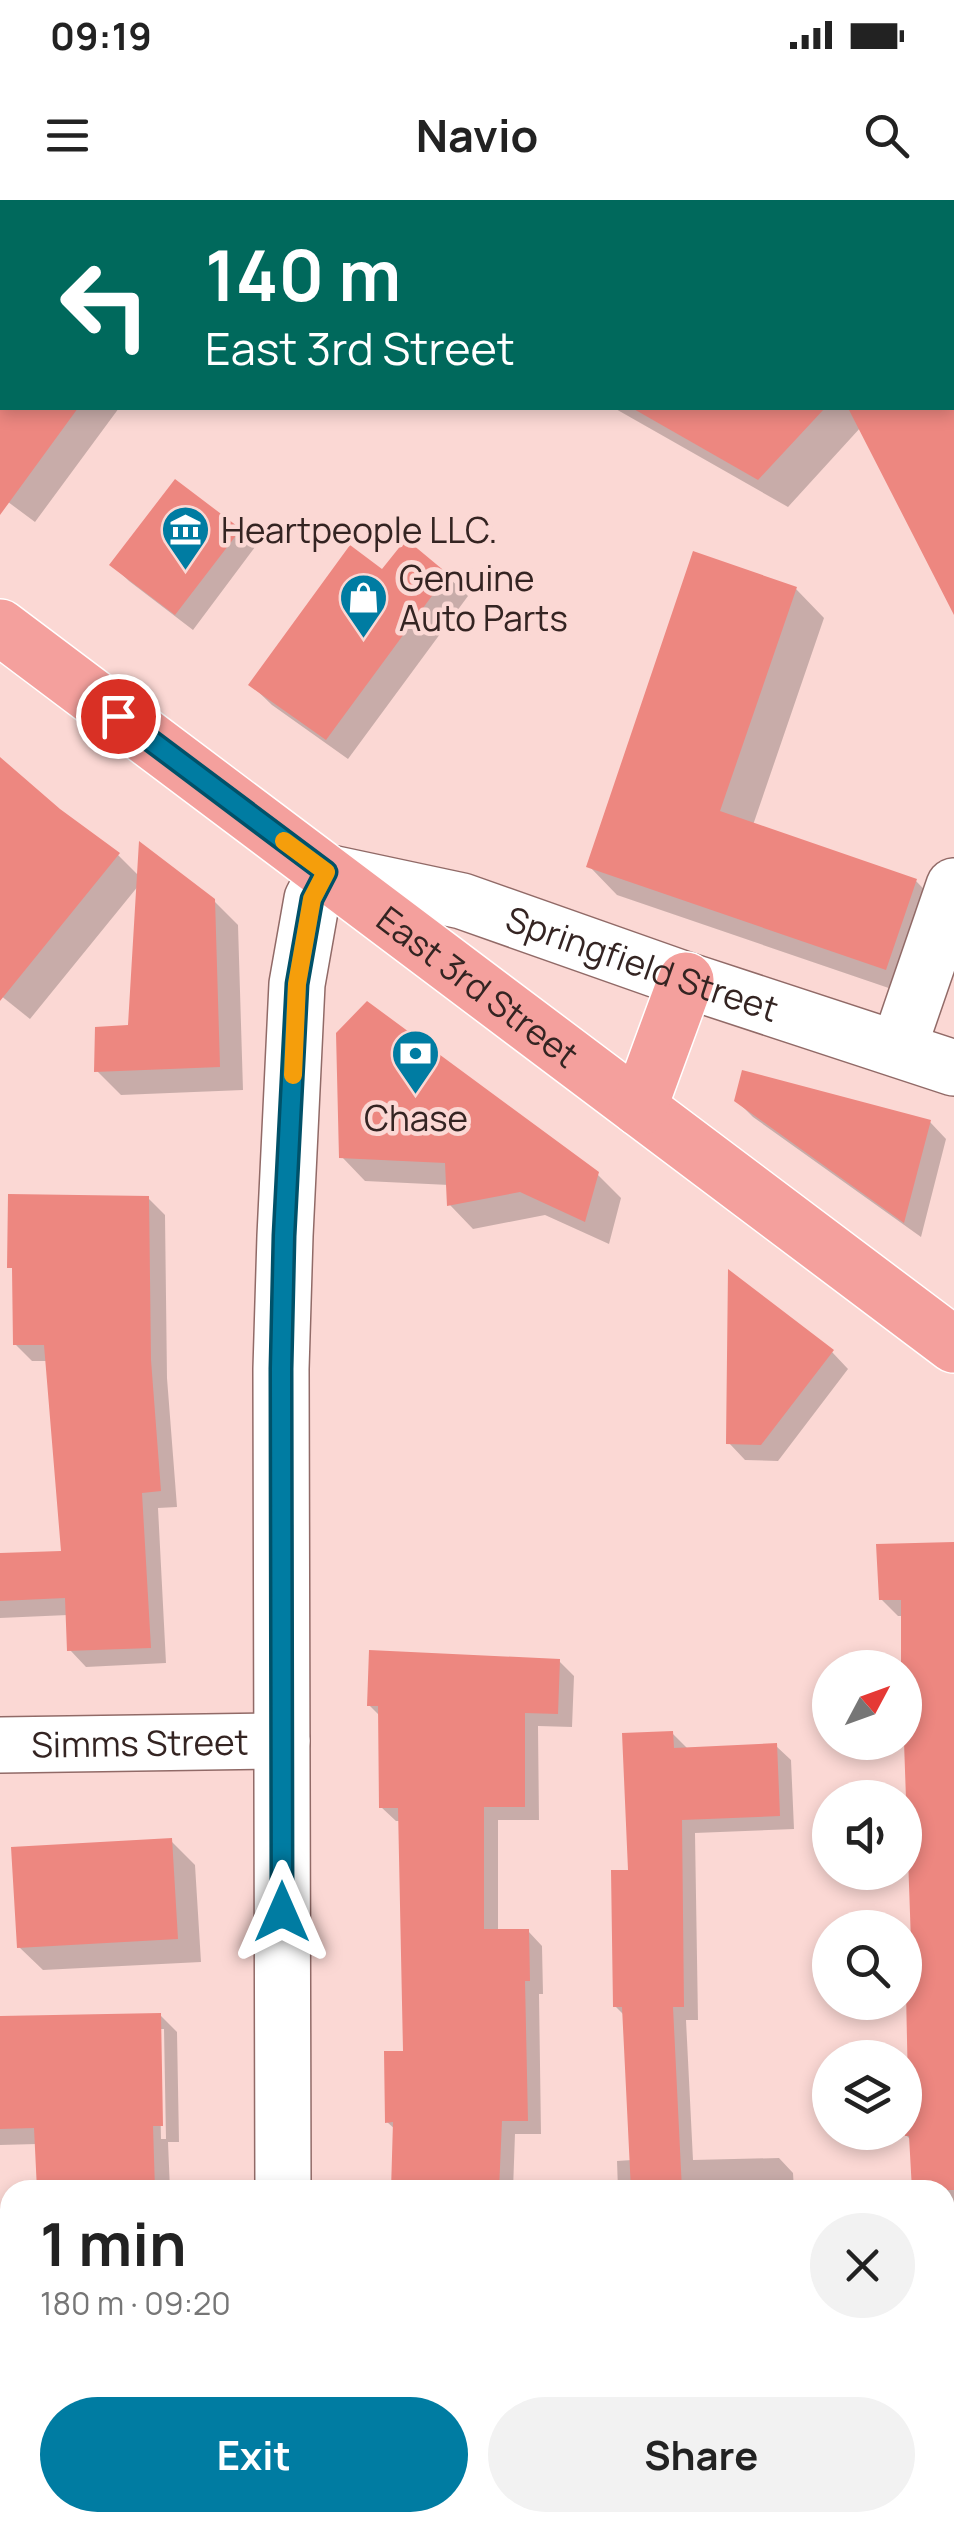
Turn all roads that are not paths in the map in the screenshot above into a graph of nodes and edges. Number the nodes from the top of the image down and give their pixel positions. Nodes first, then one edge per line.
1 (0, 627) edge
2 (326, 872) junction
3 (954, 886) edge
4 (686, 980) junction
5 (898, 1048) junction
6 (954, 1068) edge
7 (639, 1108) junction
8 (954, 1346) edge
9 (282, 1741) junction
10 (0, 1746) edge
11 (283, 2180) edge

1 - 2 main road, East 3rd Street
2 - 4 main road, Springfield Street
2 - 7 main road, East 3rd Street
2 - 9 main road
3 - 5 main road
4 - 5 main road, Springfield Street
4 - 7 main road
5 - 6 main road, Springfield Street
7 - 8 main road, East 3rd Street
9 - 10 main road, Simms Street
9 - 11 main road

